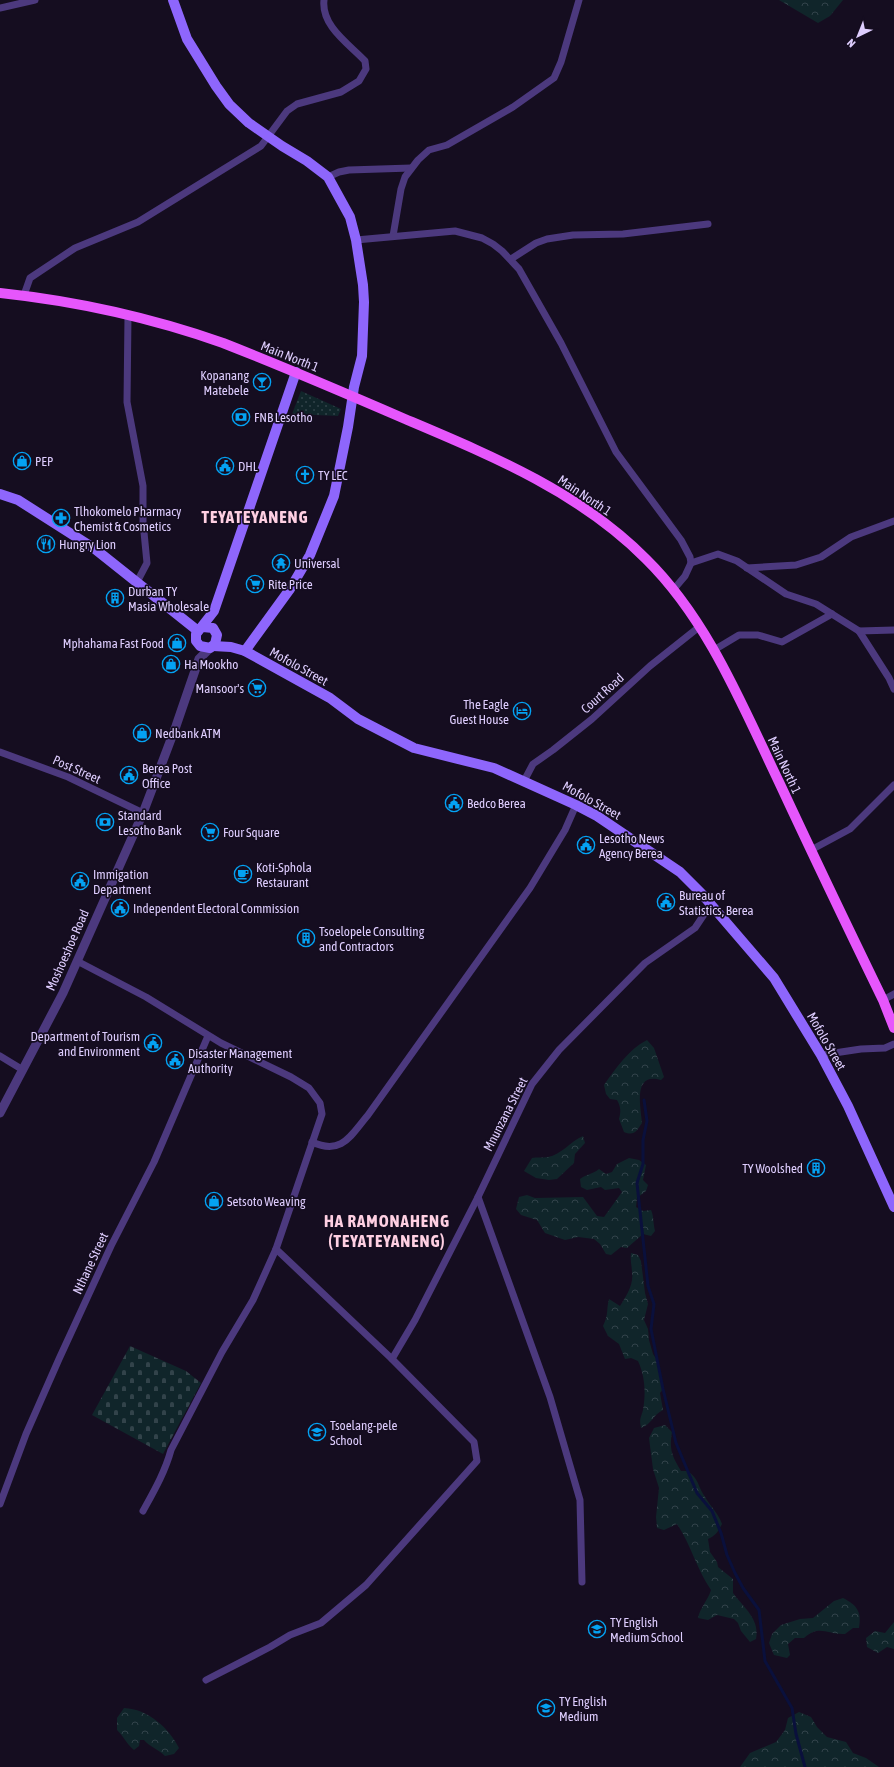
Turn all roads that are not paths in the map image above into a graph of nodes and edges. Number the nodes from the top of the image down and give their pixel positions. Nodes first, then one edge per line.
1 (34, 0) edge
2 (173, 0) edge
3 (324, 0) edge
4 (579, 0) edge
5 (0, 8) edge
6 (267, 136) junction
7 (411, 168) junction
8 (328, 177) junction
9 (708, 224) dead end
10 (393, 236) junction
11 (356, 240) junction
12 (511, 259) junction
13 (0, 293) edge
14 (24, 295) junction
15 (128, 316) junction
16 (296, 372) junction
17 (353, 397) junction
18 (0, 494) edge
19 (894, 521) edge
20 (691, 563) junction
21 (746, 568) junction
22 (137, 582) junction
23 (674, 589) junction
24 (214, 611) junction
25 (832, 614) junction
26 (699, 627) junction
27 (200, 629) junction
28 (859, 630) junction
29 (894, 630) edge
30 (216, 633) junction
31 (198, 643) junction
32 (211, 647) junction
33 (231, 647) junction
34 (714, 650) junction
35 (245, 651) junction
36 (199, 659) junction
37 (894, 689) edge
38 (0, 752) edge
39 (524, 781) junction
40 (894, 785) edge
41 (576, 805) junction
42 (143, 813) junction
43 (811, 850) junction
44 (710, 904) junction
45 (77, 961) junction
46 (894, 994) edge
47 (883, 1000) junction
48 (894, 1028) edge
49 (208, 1036) junction
50 (894, 1044) edge
51 (821, 1055) junction
52 (0, 1056) edge
53 (24, 1070) junction
54 (0, 1113) edge
55 (312, 1142) junction
56 (478, 1197) junction
57 (894, 1206) edge
58 (276, 1249) junction
59 (392, 1359) junction
60 (0, 1504) edge
61 (142, 1511) dead end
62 (582, 1582) dead end
63 (206, 1680) dead end

1 - 5 street
2 - 6 main road
3 - 6 street
4 - 7 street
6 - 8 main road
6 - 14 street
7 - 8 street
7 - 10 street
8 - 11 main road
9 - 12 street
10 - 11 street
10 - 12 street
11 - 17 main road
12 - 20 street
13 - 14 main road, Main North 1
14 - 15 main road, Main North 1
15 - 16 main road, Main North 1
15 - 22 street
16 - 17 main road, Main North 1
16 - 24 main road
17 - 23 main road, Main North 1
17 - 35 main road
18 - 22 main road
19 - 21 street
20 - 21 street
20 - 23 street
21 - 25 street
22 - 27 main road
23 - 26 main road, Main North 1
24 - 27 main road
24 - 30 main road
25 - 28 street
25 - 34 street
26 - 34 main road, Main North 1
26 - 39 street, Court Road
27 - 30 main road
27 - 31 main road
28 - 29 street
28 - 37 street
30 - 32 main road
30 - 33 main road, Mofolo Street
31 - 32 main road
31 - 36 street, Moshoeshoe Road
32 - 33 main road, Mofolo Street
32 - 36 street, Moshoeshoe Road
33 - 35 main road, Mofolo Street
34 - 43 main road, Main North 1
35 - 39 main road, Mofolo Street
36 - 42 street, Moshoeshoe Road
38 - 42 street, Post Street
39 - 41 main road, Mofolo Street
40 - 43 street
41 - 44 main road, Mofolo Street
41 - 55 street
42 - 45 street, Moshoeshoe Road
43 - 47 main road, Main North 1
44 - 51 main road, Mofolo Street
44 - 56 street, Mnunzana Street
45 - 49 street
45 - 53 street, Moshoeshoe Road
46 - 47 street
47 - 48 main road, Main North 1
49 - 55 street
49 - 60 street, Nthane Street
50 - 51 street
51 - 57 main road, Mofolo Street
52 - 53 street
53 - 54 street, Moshoeshoe Road
55 - 58 street
56 - 59 street, Mnunzana Street
56 - 62 street
58 - 59 street
58 - 61 street
59 - 63 street

